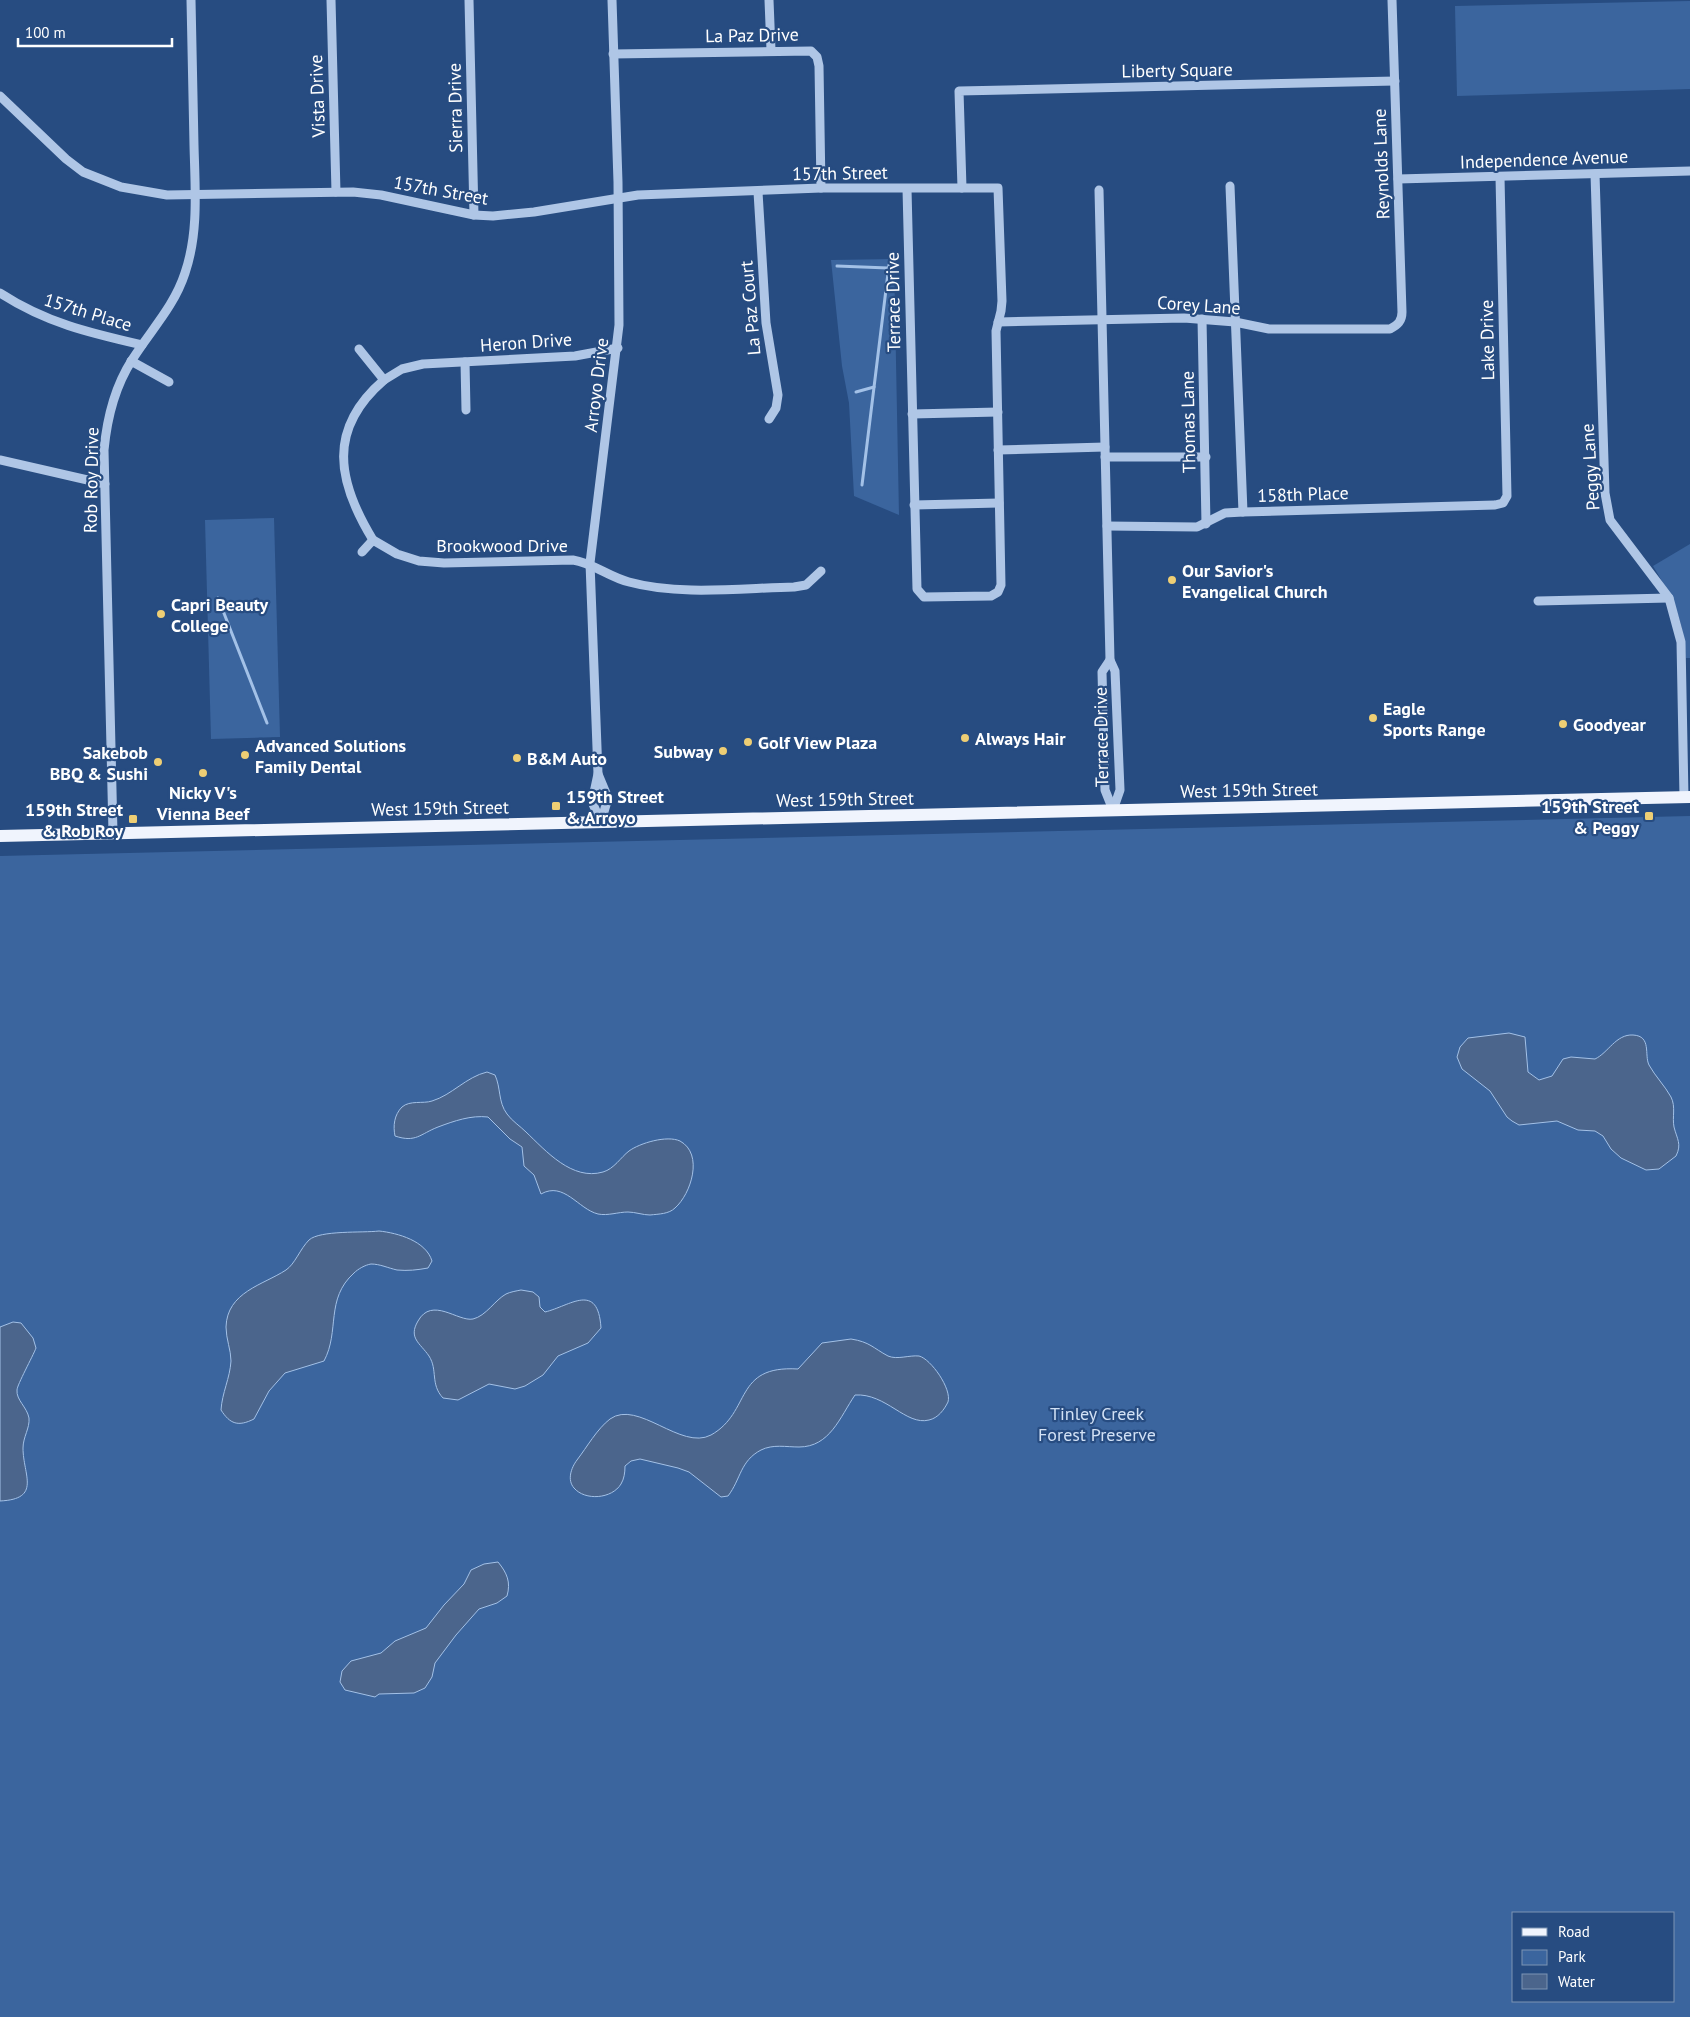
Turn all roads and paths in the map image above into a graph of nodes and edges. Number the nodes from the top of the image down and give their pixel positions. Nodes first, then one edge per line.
1 (191, 0) edge
2 (331, 0) edge
3 (469, 0) edge
4 (612, 0) edge
5 (769, 0) edge
6 (1392, 0) edge
7 (771, 50) junction
8 (614, 54) junction
9 (1395, 81) junction
10 (0, 96) edge
11 (1690, 171) edge
12 (1595, 174) junction
13 (1500, 177) junction
14 (1398, 179) junction
15 (1230, 186) dead end
16 (821, 188) junction
17 (962, 188) junction
18 (998, 188) joint
19 (907, 189) junction
20 (1099, 190) dead end
21 (336, 192) junction
22 (758, 192) junction
23 (195, 195) junction
24 (618, 197) junction
25 (474, 216) junction
26 (0, 293) edge
27 (1102, 319) junction
28 (1202, 319) junction
29 (998, 322) junction
30 (1235, 322) junction
31 (1398, 325) joint
32 (142, 345) junction
33 (618, 348) junction
34 (359, 349) dead end
35 (131, 361) junction
36 (465, 362) junction
37 (384, 380) junction
38 (169, 382) dead end
39 (466, 410) dead end
40 (998, 412) junction
41 (912, 414) junction
42 (769, 419) dead end
43 (1105, 447) junction
44 (998, 450) junction
45 (1105, 457) junction
46 (1206, 457) junction
47 (0, 460) edge
48 (105, 484) junction
49 (1503, 502) joint
50 (999, 503) junction
51 (914, 505) junction
52 (1243, 512) junction
53 (1206, 524) junction
54 (1107, 526) junction
55 (373, 540) junction
56 (362, 552) dead end
57 (590, 563) junction
58 (821, 571) dead end
59 (1669, 598) junction
60 (1538, 601) dead end
61 (1110, 660) junction
62 (598, 774) junction
63 (1687, 797) edge
64 (1113, 810) junction
65 (601, 822) junction
66 (113, 833) junction
67 (0, 836) edge

1 - 23 street, Rob Roy Drive
2 - 21 street, Vista Drive
3 - 25 street, Sierra Drive
4 - 8 street, Arroyo Drive
5 - 7 street
6 - 9 street, Reynolds Lane
7 - 8 street, La Paz Drive
7 - 16 street, La Paz Drive
8 - 24 street, Arroyo Drive
9 - 14 street, Reynolds Lane
9 - 17 street, Liberty Square
10 - 23 street, 157th Street
11 - 12 street, Independence Avenue
12 - 13 street, Independence Avenue
12 - 59 street, Peggy Lane
13 - 14 street, Independence Avenue
13 - 49 street, Lake Drive
14 - 31 street, Reynolds Lane
15 - 30 street
16 - 19 street, 157th Street
16 - 22 street, 157th Street
17 - 18 street, 157th Street
17 - 19 street, 157th Street
18 - 29 street, Terrace Drive
19 - 41 street, Terrace Drive
20 - 27 street, Terrace Drive
21 - 23 street, 157th Street
21 - 25 street, 157th Street
22 - 24 street, 157th Street
22 - 42 street, La Paz Court
23 - 32 street, Rob Roy Drive
24 - 25 street, 157th Street
24 - 33 street, Arroyo Drive
26 - 32 street, 157th Place
27 - 28 street, Corey Lane
27 - 29 street, Corey Lane
27 - 43 street, Terrace Drive
28 - 30 street, Corey Lane
28 - 46 street, Thomas Lane
29 - 40 street, Terrace Drive
30 - 31 street, Corey Lane
30 - 52 street
32 - 35 street, Rob Roy Drive
33 - 36 street, Heron Drive
33 - 57 street, Arroyo Drive
34 - 37 street
35 - 38 street
35 - 48 street, Rob Roy Drive
36 - 37 street, Heron Drive
36 - 39 street, Heron Drive
37 - 55 street, Heron Drive
40 - 41 street
40 - 44 street, Terrace Drive
41 - 51 street, Terrace Drive
43 - 44 street
43 - 45 street, Terrace Drive
44 - 50 street, Terrace Drive
45 - 46 street
45 - 54 street, Terrace Drive
46 - 53 street, Thomas Lane
47 - 48 street
48 - 66 street, Rob Roy Drive
49 - 52 street, 158th Place
50 - 51 street
50 - 51 street, Terrace Drive
52 - 53 street, 158th Place
53 - 54 street, 158th Place
54 - 61 street, Terrace Drive
55 - 56 street
55 - 57 street, Brookwood Drive
57 - 58 street, Brookwood Drive
57 - 62 street, Arroyo Drive
59 - 60 street
59 - 63 street, Peggy Lane
61 - 64 street, Terrace Drive
61 - 64 street, Terrace Drive
62 - 65 street, Arroyo Drive
62 - 65 street, Arroyo Drive
63 - 64 main road, West 159th Street
64 - 65 main road, West 159th Street
65 - 66 main road, West 159th Street
66 - 67 main road, West 159th Street

